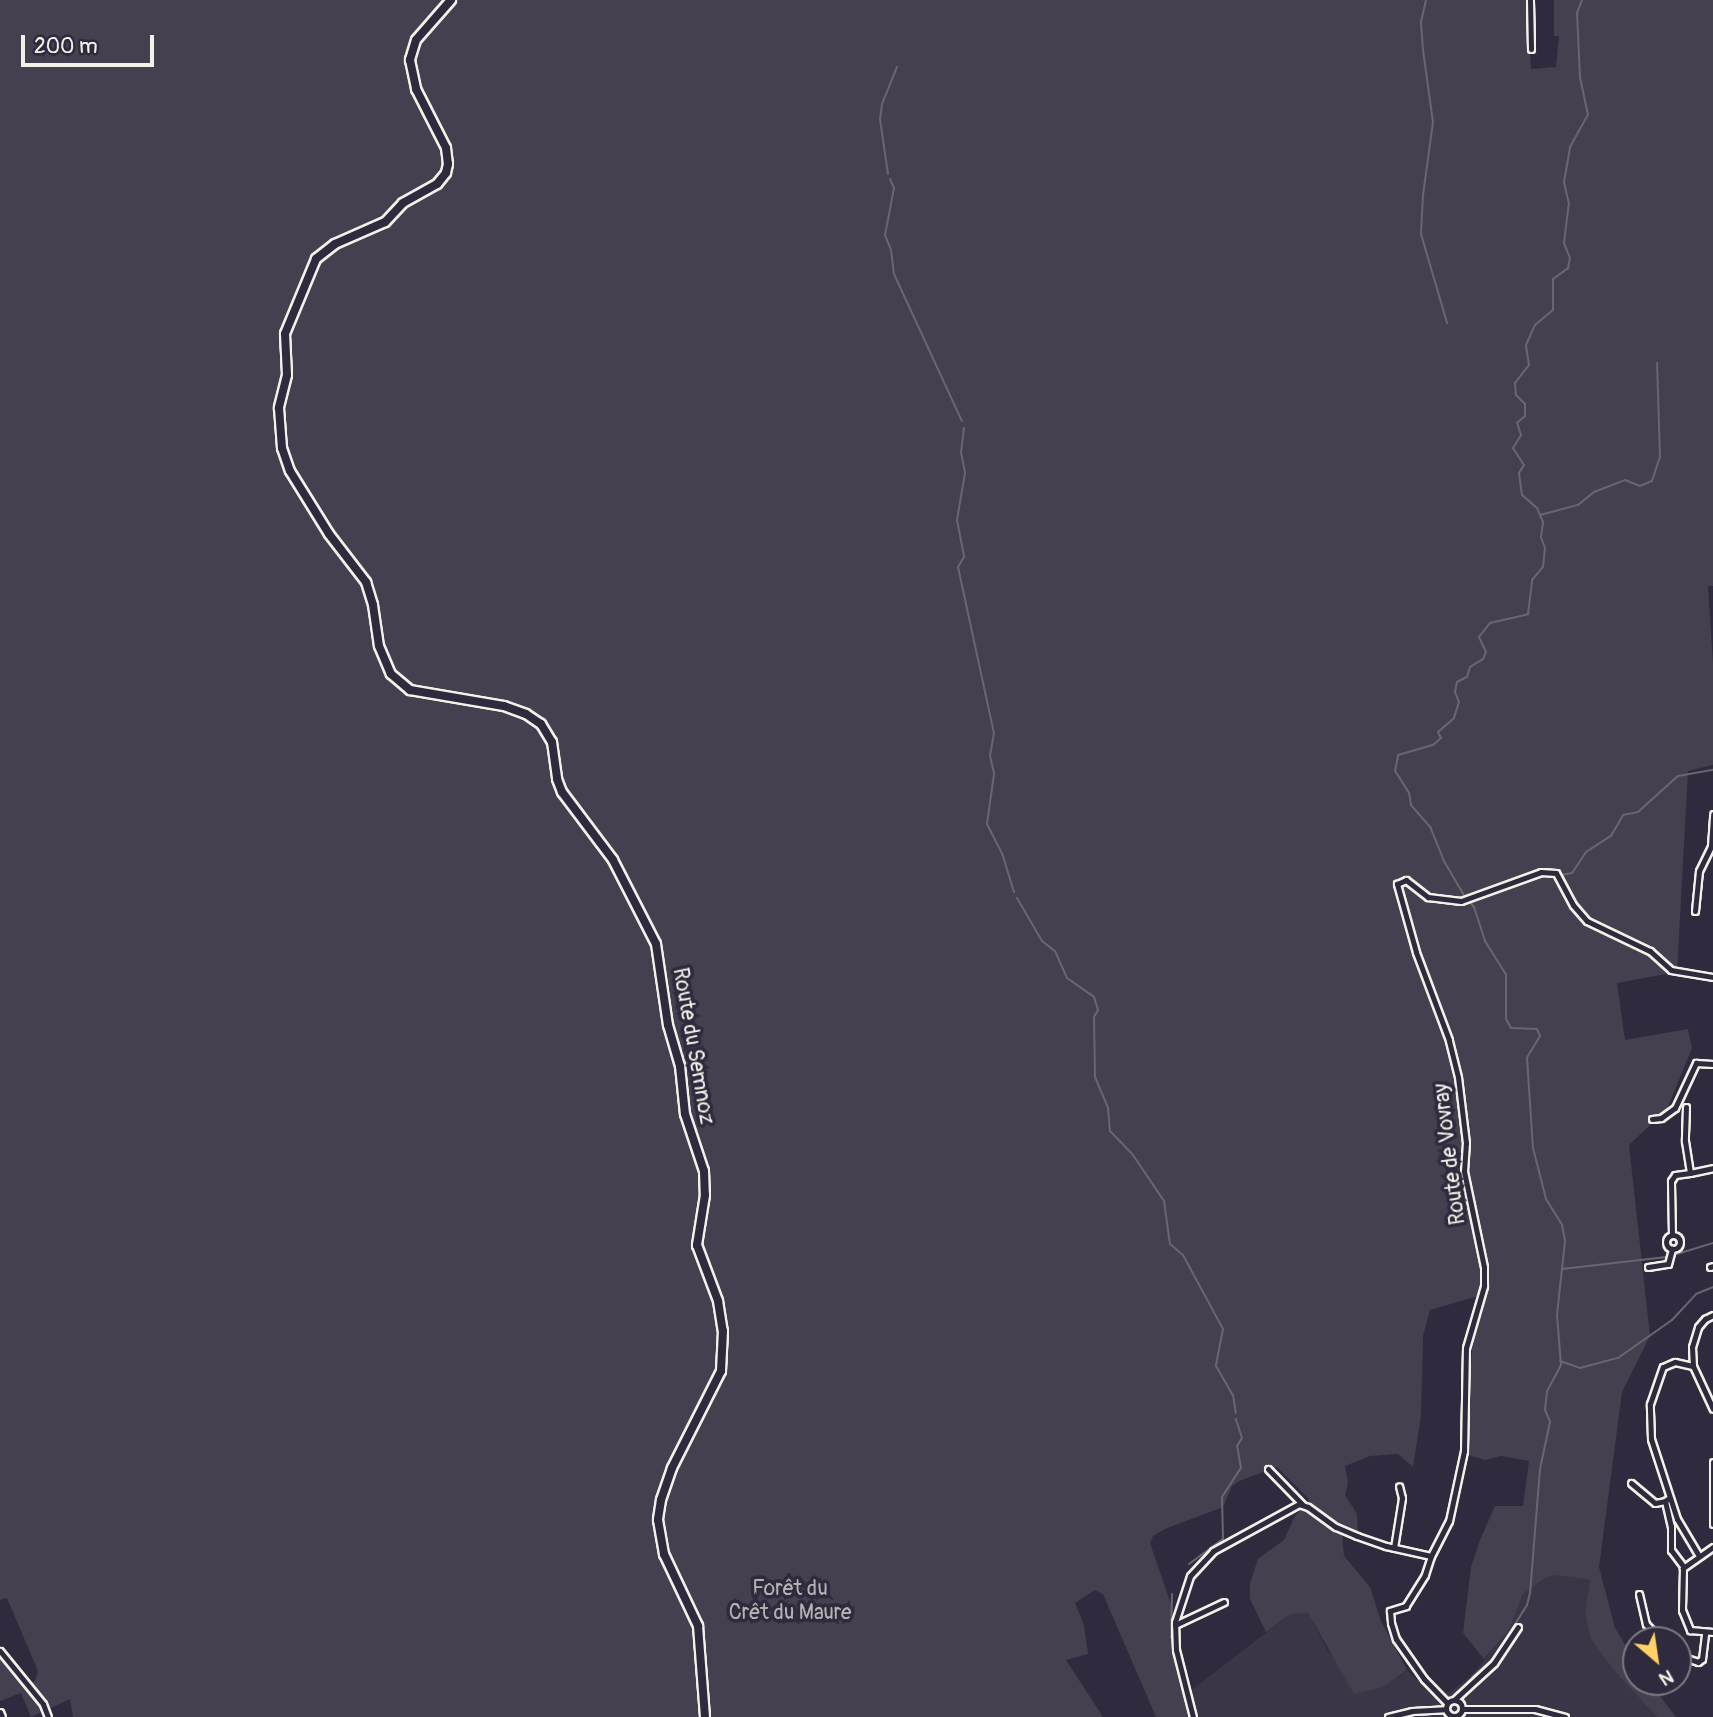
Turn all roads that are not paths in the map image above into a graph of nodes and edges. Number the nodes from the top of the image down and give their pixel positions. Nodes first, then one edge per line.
1 (451, 0) edge
2 (1530, 0) edge
3 (1531, 49) dead end
4 (1713, 814) edge
5 (1695, 911) dead end
6 (1713, 977) edge
7 (1700, 1053) dead end
8 (1696, 1062) junction
9 (1713, 1064) edge
10 (1686, 1107) dead end
11 (1652, 1119) dead end
12 (1713, 1168) edge
13 (1690, 1173) junction
14 (1648, 1267) dead end
15 (1713, 1315) edge
16 (1693, 1366) junction
17 (1713, 1409) edge
18 (1713, 1462) edge
19 (1268, 1469) dead end
20 (1631, 1483) dead end
21 (1399, 1486) dead end
22 (1667, 1499) junction
23 (1302, 1504) junction
24 (1713, 1524) edge
25 (1713, 1547) edge
26 (1394, 1548) junction
27 (1431, 1556) junction
28 (1699, 1556) junction
29 (1684, 1567) junction
30 (1639, 1594) dead end
31 (1224, 1602) dead end
32 (1175, 1625) junction
33 (1650, 1626) edge
34 (1518, 1627) dead end
35 (1705, 1633) junction
36 (1713, 1633) edge
37 (0, 1651) edge
38 (1692, 1660) edge
39 (1455, 1699) junction
40 (1446, 1706) junction
41 (1462, 1709) junction
42 (0, 1712) edge
43 (1455, 1716) edge
44 (2, 1717) edge
45 (48, 1717) edge
46 (705, 1717) edge
47 (1193, 1717) edge
48 (1388, 1717) edge
49 (1565, 1717) edge

1 - 46 main road, Route du Semnoz
2 - 3 street
4 - 5 street
6 - 27 street, Route de Vovray
7 - 8 street
8 - 9 street
8 - 11 street
10 - 13 street
12 - 13 street
13 - 14 street
15 - 16 street
16 - 17 street
16 - 22 street
18 - 24 street
19 - 23 street
20 - 22 street
21 - 26 street
22 - 28 street
22 - 29 street
23 - 26 street
23 - 32 street
25 - 28 street
26 - 27 street
27 - 40 street
28 - 29 street
29 - 35 street
30 - 33 street
31 - 32 street
32 - 47 street
34 - 39 street
35 - 36 street
35 - 38 street
37 - 45 street
39 - 40 street
39 - 41 street
40 - 43 street
40 - 48 street
41 - 43 street
41 - 49 street
42 - 44 street

